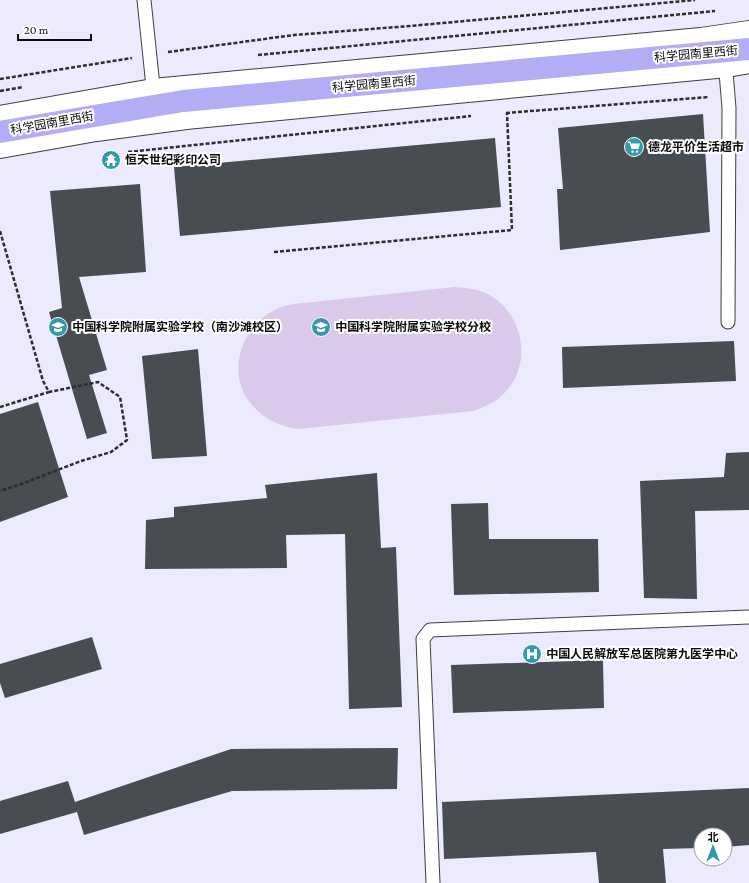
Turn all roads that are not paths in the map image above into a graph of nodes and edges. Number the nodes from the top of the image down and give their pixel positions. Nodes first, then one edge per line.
1 (144, 0) edge
2 (749, 32) edge
3 (749, 49) edge
4 (724, 51) junction
5 (749, 62) edge
6 (155, 106) junction
7 (0, 117) edge
8 (0, 132) edge
9 (0, 146) edge
10 (728, 322) dead end
11 (749, 617) edge
12 (433, 883) edge

1 - 6 lane
2 - 4 street
3 - 4 street, 科学园南里西街
4 - 5 street
4 - 6 street, 科学园南里西街
4 - 10 lane
6 - 7 street
6 - 8 street, 科学园南里西街
6 - 9 street
11 - 12 lane

